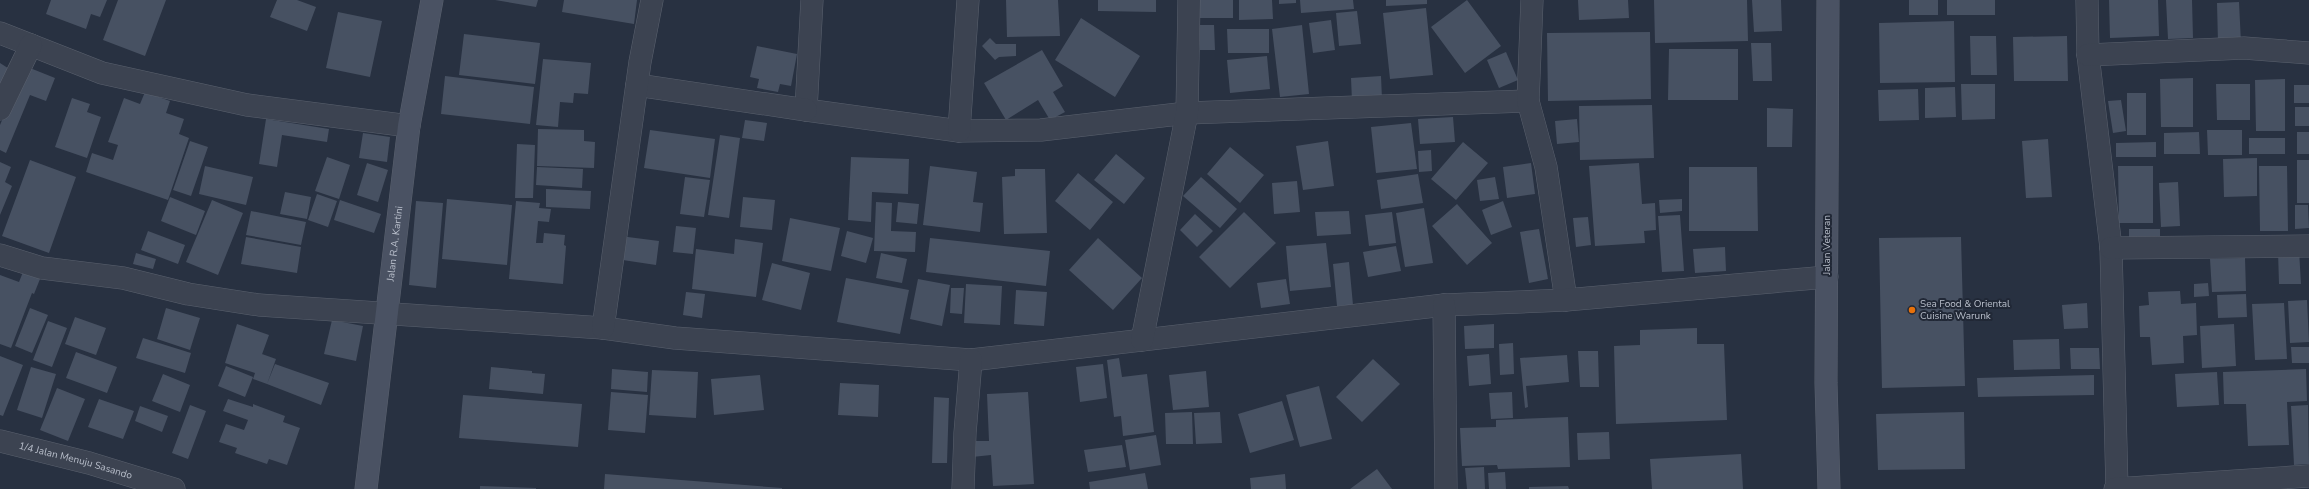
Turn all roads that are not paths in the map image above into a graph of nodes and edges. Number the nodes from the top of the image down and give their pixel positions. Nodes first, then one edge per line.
1 (432, 0) edge
2 (652, 0) edge
3 (812, 0) edge
4 (968, 0) edge
5 (1189, 0) edge
6 (1532, 0) edge
7 (1828, 0) edge
8 (2087, 0) edge
9 (0, 33) edge
10 (31, 45) junction
11 (2309, 53) edge
12 (2088, 56) junction
13 (637, 85) junction
14 (1528, 101) junction
15 (0, 109) edge
16 (806, 110) junction
17 (1187, 113) junction
18 (410, 126) junction
19 (959, 132) junction
20 (2309, 246) edge
21 (2111, 248) junction
22 (0, 255) edge
23 (1827, 277) junction
24 (1566, 300) junction
25 (1444, 305) junction
26 (386, 314) junction
27 (602, 328) junction
28 (1142, 340) junction
29 (971, 360) junction
30 (0, 441) edge
31 (2309, 476) edge
32 (2285, 483) edge
33 (174, 489) edge
34 (366, 489) edge
35 (963, 489) edge
36 (1446, 489) edge
37 (1829, 489) edge
38 (2116, 489) edge

1 - 18 street, Jalan R.A. Kartini
2 - 13 street
3 - 16 street
4 - 19 street
5 - 17 street
6 - 14 street
7 - 23 street, Jalan Veteran
8 - 12 street
9 - 10 street
10 - 15 street
10 - 18 street
11 - 12 street
12 - 21 street
13 - 16 street
13 - 27 street
14 - 17 street
14 - 24 street
16 - 19 street
17 - 19 street
17 - 28 street
18 - 26 street, Jalan R.A. Kartini
20 - 21 street
21 - 38 street
22 - 26 street
23 - 24 street
23 - 37 street, Jalan Veteran
24 - 25 street
25 - 28 street
25 - 36 street
26 - 27 street
26 - 34 street, Jalan R.A. Kartini
27 - 29 street
28 - 29 street
29 - 35 street
30 - 33 street, 1/4 Jalan Menuju Sasando
31 - 32 street
32 - 38 street

